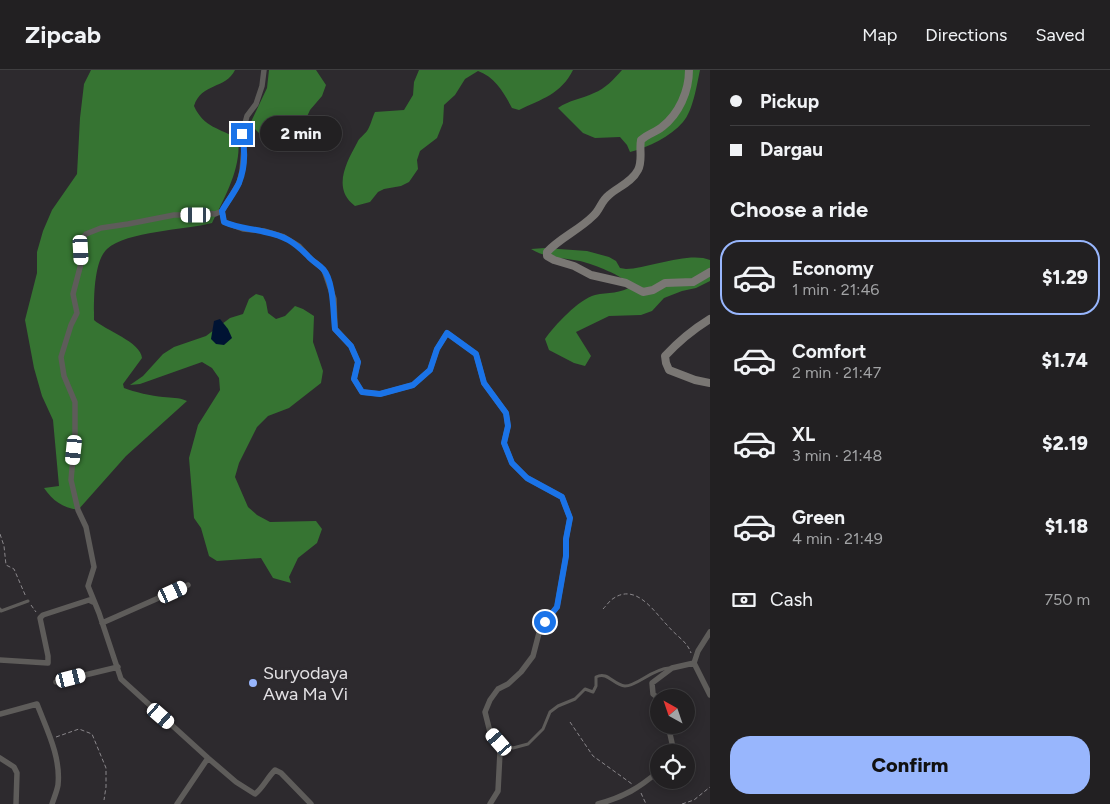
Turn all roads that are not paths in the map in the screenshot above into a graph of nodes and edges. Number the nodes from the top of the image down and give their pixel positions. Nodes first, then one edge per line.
1 (264, 70) edge
2 (689, 70) edge
3 (222, 211) junction
4 (710, 272) edge
5 (710, 319) edge
6 (710, 383) edge
7 (188, 585) dead end
8 (28, 601) road end
9 (94, 603) junction
10 (0, 609) edge
11 (102, 623) junction
12 (710, 632) edge
13 (707, 641) edge
14 (0, 660) edge
15 (694, 663) junction
16 (118, 667) junction
17 (672, 668) junction
18 (56, 682) dead end
19 (653, 689) edge
20 (710, 695) edge
21 (0, 714) edge
22 (499, 742) junction
23 (0, 758) edge
24 (208, 758) junction
25 (650, 778) edge
26 (16, 804) edge
27 (52, 804) edge
28 (177, 804) edge
29 (311, 804) edge
30 (490, 804) edge
31 (598, 804) edge

1 - 3 street
2 - 4 street
3 - 9 street
3 - 22 street
5 - 6 street
7 - 11 street
8 - 10 lane
9 - 11 street
9 - 14 street
11 - 16 street
12 - 13 street
13 - 15 street
15 - 17 street
15 - 20 street
16 - 18 street
16 - 24 street
17 - 19 street
17 - 22 lane
21 - 27 street
22 - 30 street
23 - 26 street
24 - 28 street
24 - 29 street
25 - 31 street

